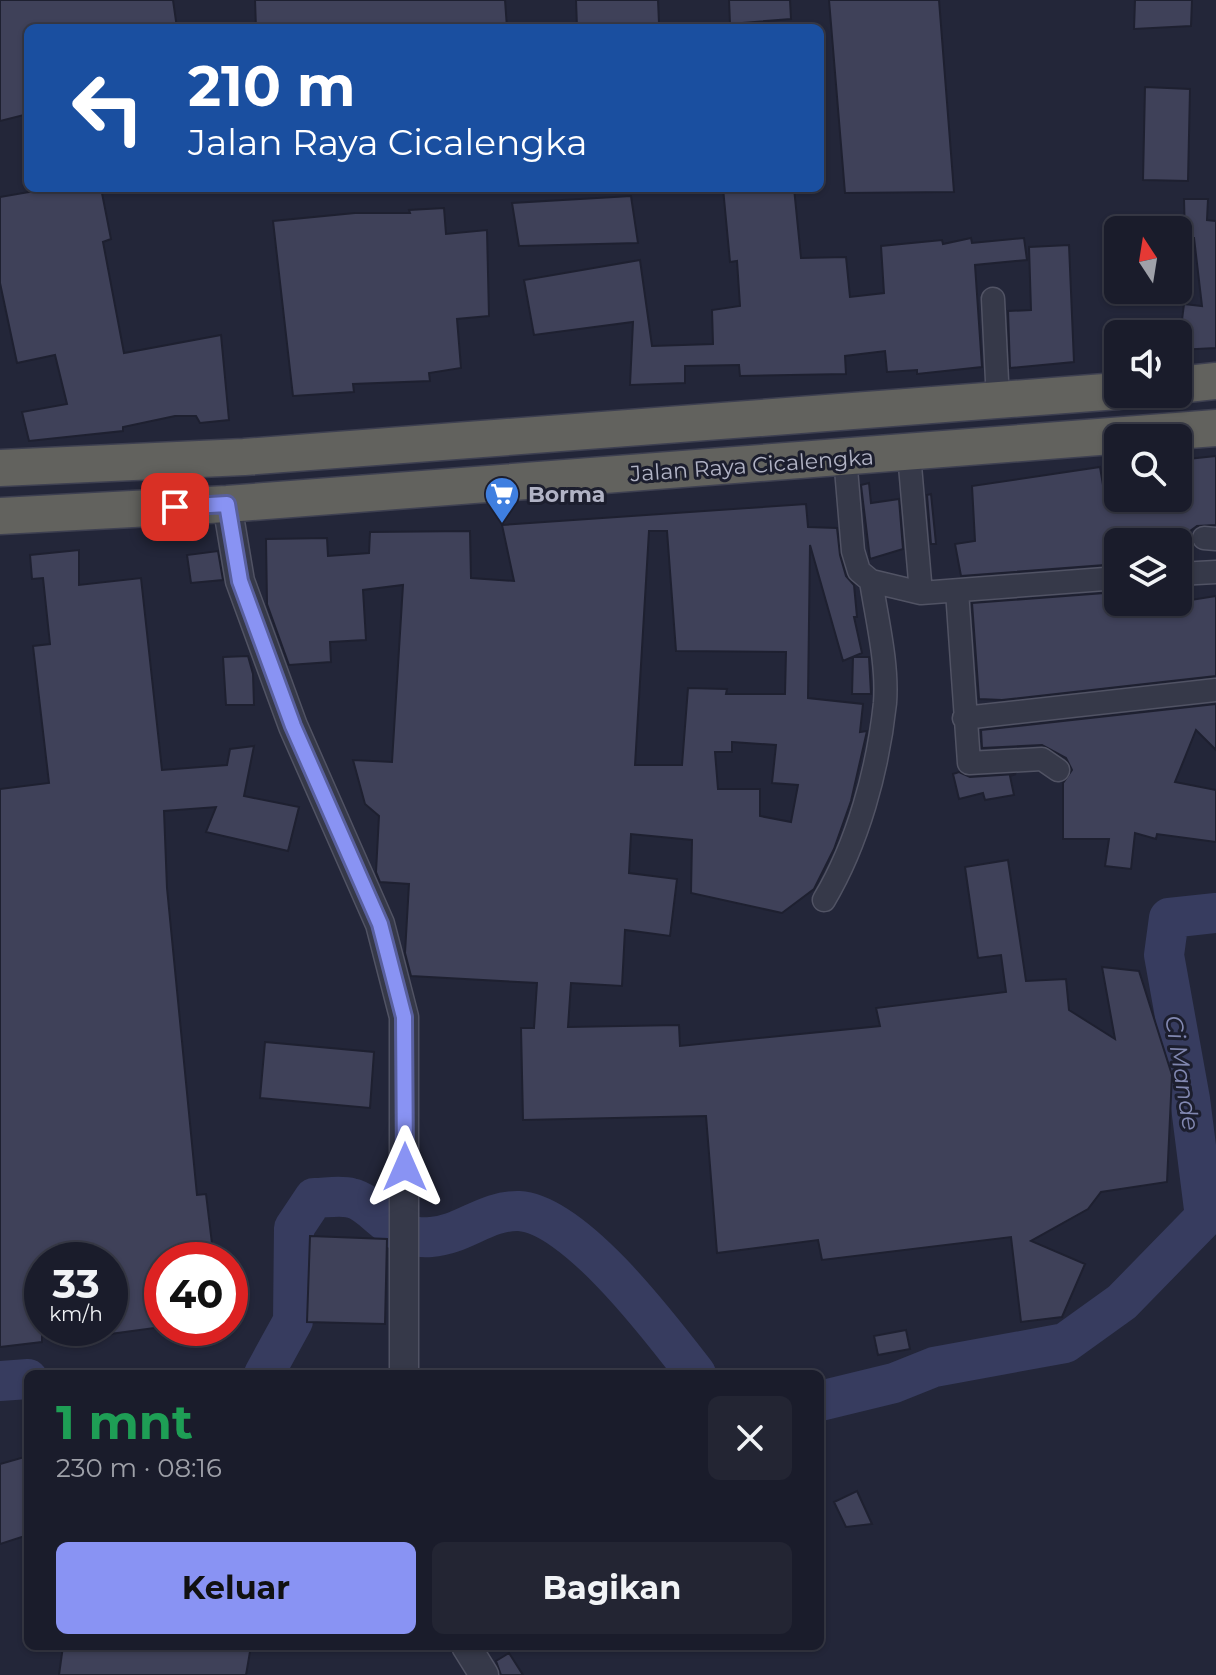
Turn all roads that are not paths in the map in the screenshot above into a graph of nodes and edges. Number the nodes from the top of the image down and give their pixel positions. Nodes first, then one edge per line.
1 (993, 299) dead end
2 (1216, 381) edge
3 (1192, 384) edge
4 (1104, 392) edge
5 (998, 401) junction
6 (1216, 428) edge
7 (909, 454) junction
8 (845, 457) junction
9 (0, 468) edge
10 (227, 504) junction
11 (0, 516) edge
12 (1216, 572) edge
13 (1192, 573) edge
14 (1104, 579) edge
15 (871, 581) junction
16 (957, 591) junction
17 (921, 593) junction
18 (1216, 690) edge
19 (964, 718) junction
20 (1058, 770) dead end
21 (824, 900) dead end
22 (404, 1370) edge
23 (468, 1650) edge
24 (484, 1675) edge

1 - 5 street
2 - 3 highway
4 - 5 highway
5 - 9 highway
6 - 7 highway, Jalan Raya Cicalengka
7 - 8 highway, Jalan Raya Cicalengka
7 - 17 street
8 - 10 highway, Jalan Raya Cicalengka
8 - 15 street
10 - 11 highway, Jalan Raya Cicalengka
10 - 22 street
12 - 13 street
14 - 16 street
15 - 17 street
15 - 21 street
16 - 17 street
16 - 19 street
18 - 19 street
19 - 20 street
23 - 24 street

